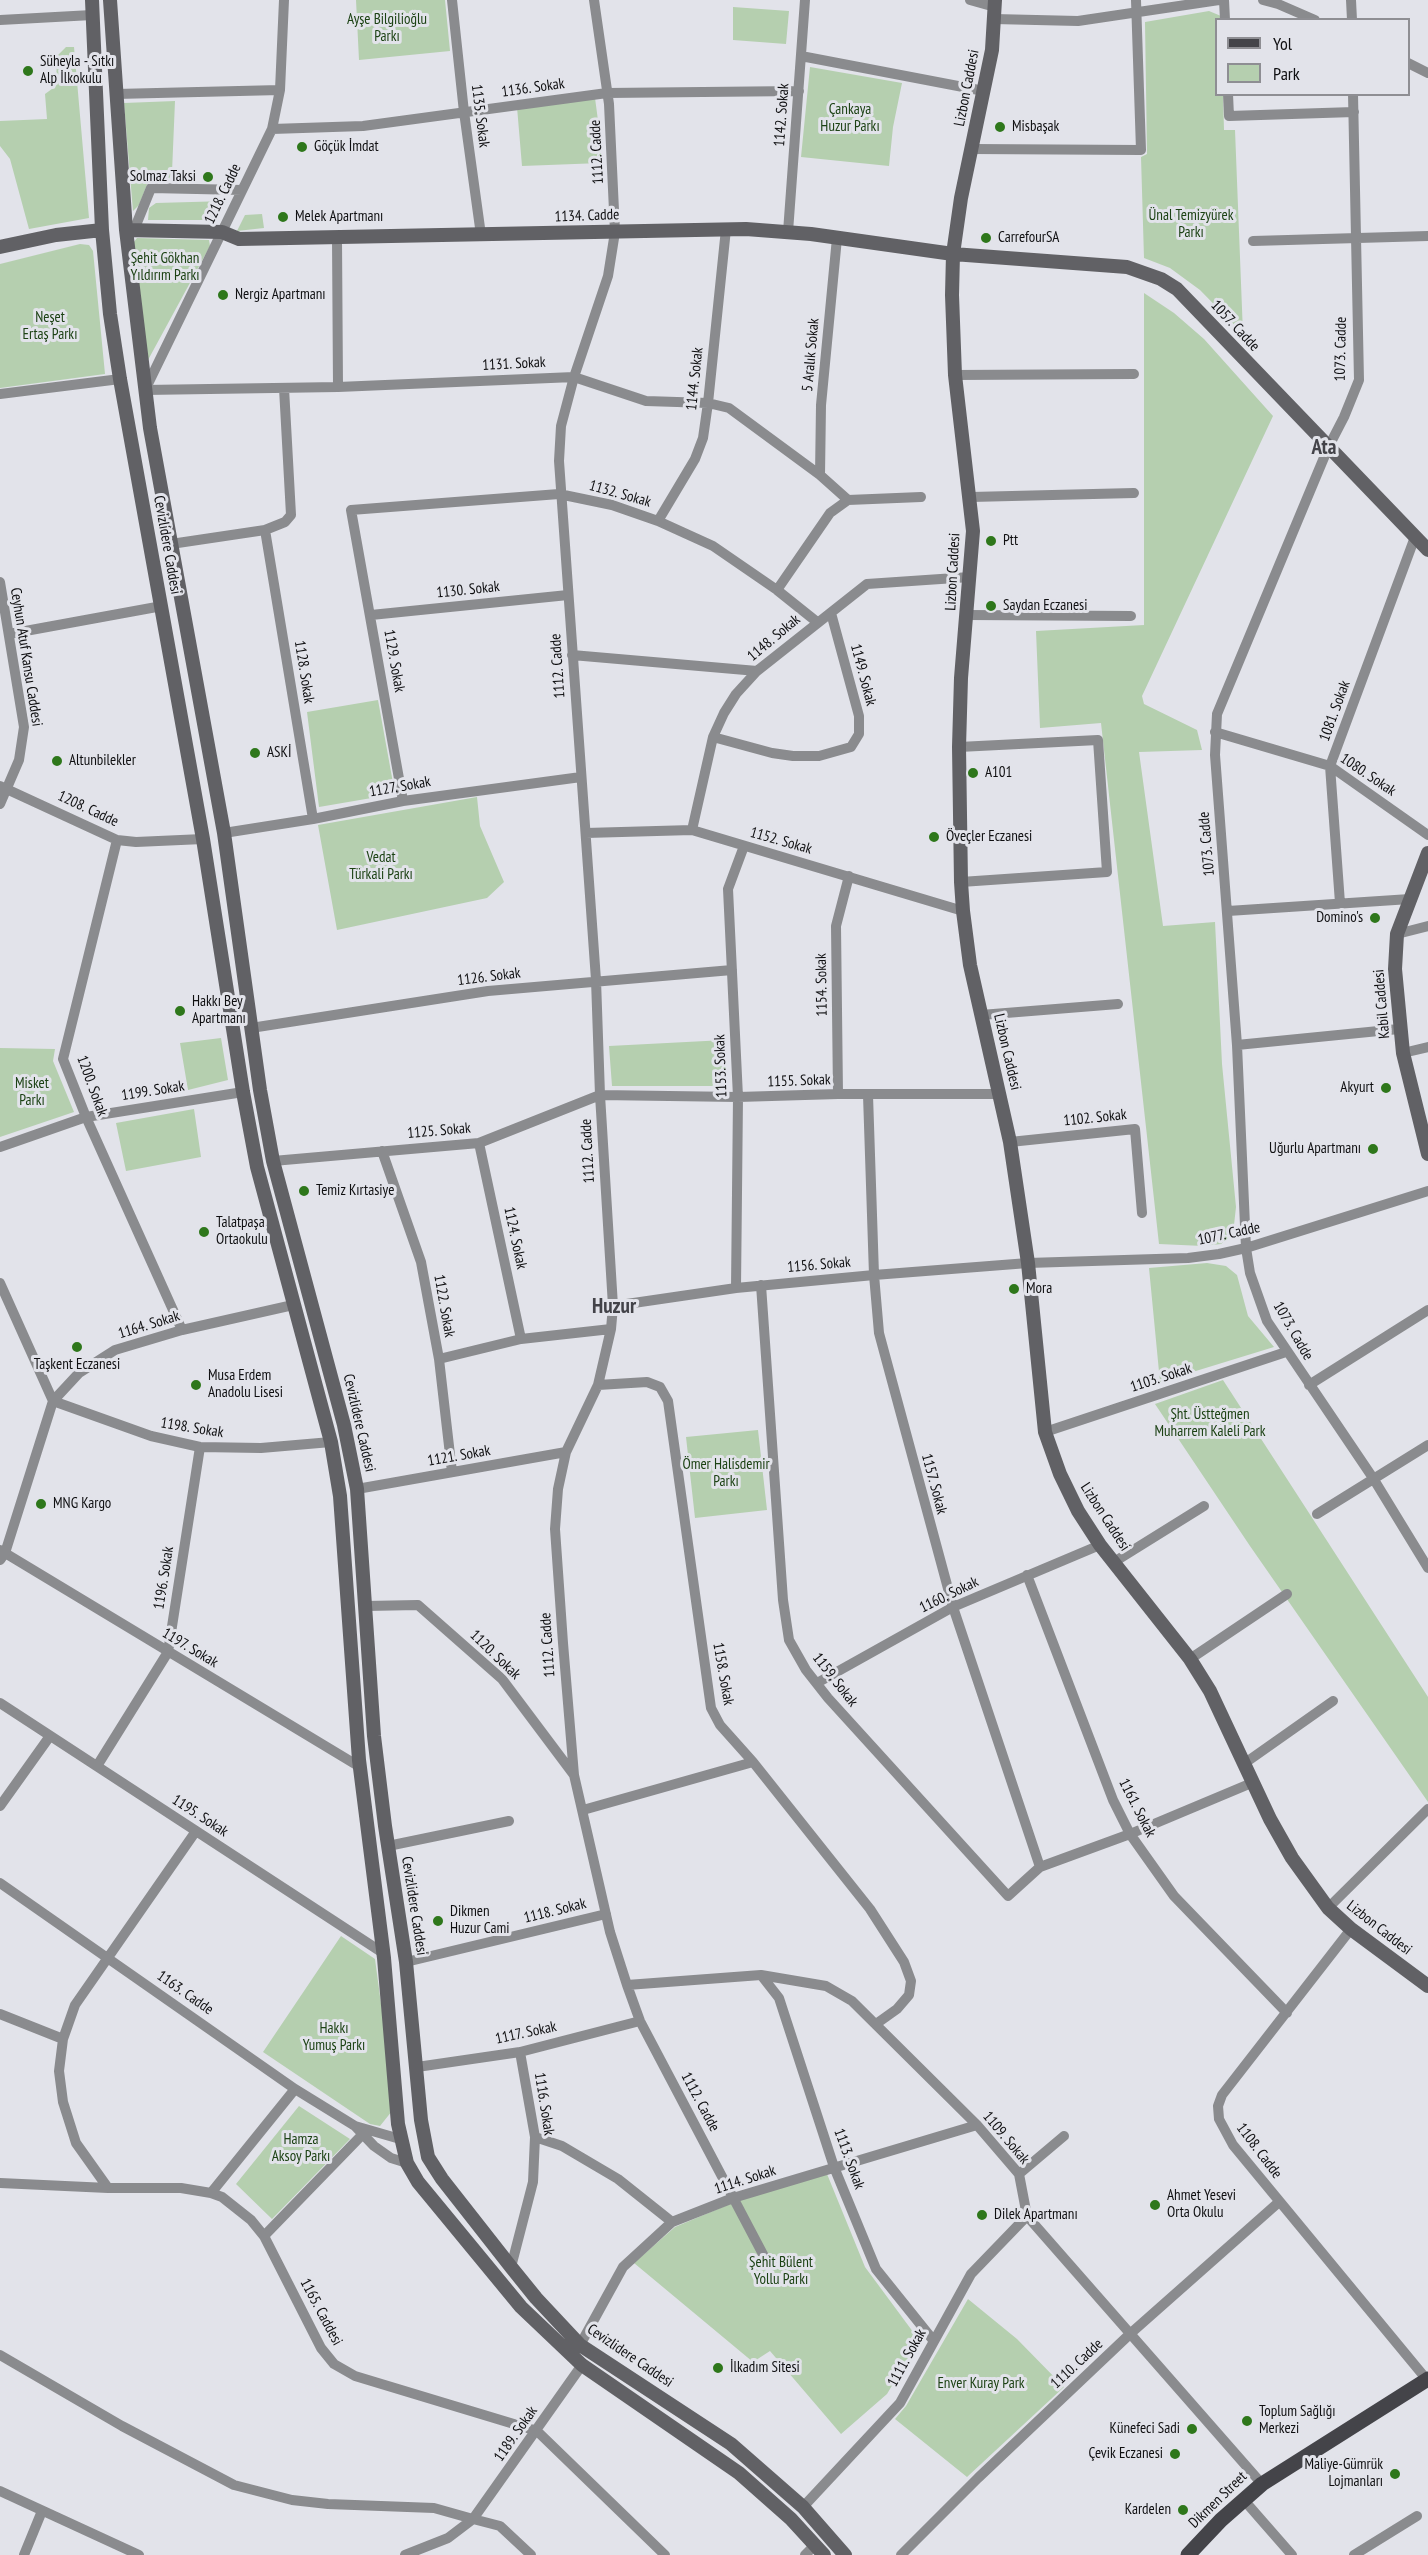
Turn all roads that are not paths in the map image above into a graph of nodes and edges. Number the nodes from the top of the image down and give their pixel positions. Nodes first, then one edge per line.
1 (92, 0) edge
2 (110, 0) edge
3 (284, 0) edge
4 (452, 0) edge
5 (594, 0) edge
6 (806, 0) edge
7 (970, 0) edge
8 (1136, 0) edge
9 (1222, 0) edge
10 (1263, 0) edge
11 (1351, 0) edge
12 (994, 8) edge
13 (1136, 12) junction
14 (92, 15) junction
15 (1225, 18) edge
16 (1310, 18) edge
17 (1352, 18) edge
18 (0, 20) edge
19 (801, 56) junction
20 (1410, 64) edge
21 (1428, 73) edge
22 (280, 90) junction
23 (799, 91) junction
24 (984, 91) junction
25 (608, 93) junction
26 (116, 94) junction
27 (1228, 96) edge
28 (1353, 96) edge
29 (464, 112) junction
30 (1354, 112) junction
31 (272, 129) junction
32 (972, 149) junction
33 (242, 190) junction
34 (726, 229) junction
35 (102, 230) junction
36 (130, 230) junction
37 (615, 231) junction
38 (222, 232) junction
39 (788, 232) junction
40 (481, 235) junction
41 (1428, 236) edge
42 (837, 238) junction
43 (337, 239) junction
44 (1356, 239) junction
45 (1253, 241) dead end
46 (0, 247) edge
47 (953, 254) junction
48 (1134, 374) dead end
49 (955, 375) junction
50 (574, 377) junction
51 (120, 379) junction
52 (338, 387) junction
53 (284, 388) junction
54 (145, 390) junction
55 (0, 394) edge
56 (708, 403) junction
57 (1328, 448) junction
58 (820, 475) junction
59 (1134, 493) dead end
60 (559, 494) junction
61 (921, 497) dead end
62 (970, 497) junction
63 (848, 500) junction
64 (658, 521) junction
65 (353, 527) joint
66 (265, 530) junction
67 (1415, 537) junction
68 (171, 544) junction
69 (1427, 548) edge
70 (969, 577) junction
71 (0, 582) edge
72 (777, 590) junction
73 (568, 596) junction
74 (162, 606) junction
75 (831, 613) junction
76 (371, 615) junction
77 (968, 615) junction
78 (1131, 615) dead end
79 (817, 622) junction
80 (9, 634) junction
81 (572, 655) junction
82 (757, 670) junction
83 (1215, 732) junction
84 (713, 737) junction
85 (959, 747) junction
86 (1330, 766) junction
87 (581, 777) junction
88 (4, 788) edge
89 (403, 801) junction
90 (0, 804) edge
91 (313, 819) junction
92 (692, 830) junction
93 (224, 833) junction
94 (586, 833) junction
95 (1428, 835) edge
96 (203, 839) junction
97 (117, 840) junction
98 (744, 846) junction
99 (1428, 853) edge
100 (849, 876) junction
101 (961, 882) junction
102 (1410, 899) junction
103 (1340, 903) junction
104 (963, 911) junction
105 (1228, 911) junction
106 (1428, 926) edge
107 (1398, 934) junction
108 (732, 970) junction
109 (596, 980) junction
110 (1118, 1004) dead end
111 (981, 1015) junction
112 (251, 1028) junction
113 (1399, 1029) junction
114 (1237, 1045) junction
115 (1428, 1047) edge
116 (1403, 1053) junction
117 (260, 1090) junction
118 (243, 1092) junction
119 (838, 1094) junction
120 (1000, 1094) junction
121 (600, 1095) junction
122 (868, 1095) junction
123 (738, 1097) junction
124 (86, 1117) junction
125 (1010, 1142) junction
126 (479, 1143) junction
127 (0, 1147) edge
128 (382, 1151) junction
129 (1428, 1154) edge
130 (273, 1161) junction
131 (1428, 1191) edge
132 (1142, 1213) dead end
133 (1246, 1248) junction
134 (1028, 1263) junction
135 (874, 1275) junction
136 (0, 1283) edge
137 (760, 1286) junction
138 (736, 1288) junction
139 (3, 1297) edge
140 (293, 1305) junction
141 (613, 1306) junction
142 (1428, 1310) edge
143 (611, 1329) junction
144 (182, 1330) junction
145 (521, 1339) junction
146 (1287, 1352) junction
147 (439, 1359) junction
148 (598, 1385) junction
149 (1309, 1385) junction
150 (53, 1401) junction
151 (1045, 1432) junction
152 (331, 1442) junction
153 (1428, 1445) edge
154 (200, 1447) junction
155 (566, 1452) junction
156 (452, 1472) junction
157 (1373, 1478) junction
158 (357, 1489) junction
159 (1204, 1506) dead end
160 (1317, 1514) dead end
161 (1100, 1545) junction
162 (2, 1555) edge
163 (1114, 1562) junction
164 (1428, 1568) edge
165 (1027, 1575) junction
166 (1287, 1594) dead end
167 (366, 1606) junction
168 (953, 1607) junction
169 (168, 1652) junction
170 (1190, 1659) junction
171 (817, 1683) junction
172 (1333, 1701) dead end
173 (0, 1703) edge
174 (50, 1736) junction
175 (753, 1762) junction
176 (1245, 1763) junction
177 (97, 1766) junction
178 (360, 1767) junction
179 (574, 1775) junction
180 (379, 1777) junction
181 (1254, 1782) junction
182 (0, 1806) edge
183 (1428, 1809) edge
184 (583, 1810) junction
185 (509, 1821) dead end
186 (196, 1831) junction
187 (1130, 1834) junction
188 (388, 1846) junction
189 (1040, 1867) junction
190 (0, 1883) edge
191 (1328, 1908) junction
192 (606, 1914) junction
193 (1351, 1929) junction
194 (383, 1953) junction
195 (108, 1957) junction
196 (406, 1962) junction
197 (761, 1975) junction
198 (1427, 1984) edge
199 (627, 1985) junction
200 (1287, 2013) junction
201 (0, 2014) edge
202 (640, 2021) junction
203 (876, 2024) junction
204 (63, 2038) junction
205 (520, 2052) junction
206 (417, 2067) junction
207 (295, 2089) junction
208 (977, 2125) junction
209 (355, 2126) junction
210 (362, 2135) junction
211 (1064, 2136) dead end
212 (535, 2137) junction
213 (400, 2139) junction
214 (424, 2143) junction
215 (406, 2163) junction
216 (432, 2165) junction
217 (834, 2167) junction
218 (1019, 2174) junction
219 (0, 2182) edge
220 (108, 2188) junction
221 (211, 2193) junction
222 (733, 2198) junction
223 (1279, 2202) junction
224 (1027, 2216) junction
225 (672, 2222) junction
226 (264, 2235) junction
227 (766, 2260) dead end
228 (511, 2267) junction
229 (1131, 2333) junction
230 (933, 2340) junction
231 (580, 2345) junction
232 (0, 2355) edge
233 (582, 2365) junction
234 (1427, 2380) edge
235 (537, 2431) junction
236 (1262, 2484) junction
237 (0, 2492) edge
238 (1243, 2499) junction
239 (802, 2507) junction
240 (42, 2511) junction
241 (1417, 2516) dead end
242 (473, 2519) junction
243 (820, 2550) edge
244 (24, 2555) edge
245 (139, 2555) edge
246 (405, 2555) edge
247 (531, 2555) edge
248 (665, 2555) edge
249 (805, 2555) edge
250 (846, 2555) edge
251 (901, 2555) edge
252 (1188, 2555) edge
253 (1292, 2555) edge
254 (1354, 2555) edge

1 - 14 main road, Cevizlidere Caddesi
2 - 26 main road, Cevizlidere Caddesi
3 - 22 street, 1218. Cadde
4 - 29 street, 1135. Sokak
5 - 25 street, 1112. Cadde
6 - 19 street, 1142. Sokak
7 - 12 street
8 - 13 street
9 - 13 street
9 - 15 street
10 - 16 street
11 - 17 street
12 - 13 street
12 - 24 main road, Lizbon Caddesi
13 - 32 street
14 - 18 street
14 - 35 main road, Cevizlidere Caddesi
19 - 23 street, 1142. Sokak
19 - 24 street
20 - 21 street
22 - 26 street
22 - 31 street, 1218. Cadde
23 - 25 street, 1136. Sokak
23 - 39 street, 1142. Sokak
24 - 32 main road, Lizbon Caddesi
25 - 29 street, 1136. Sokak
25 - 37 street, 1112. Cadde
26 - 36 main road, Cevizlidere Caddesi
27 - 30 street
28 - 30 street, 1073. Cadde
29 - 31 street, 1136. Sokak
29 - 40 street, 1135. Sokak
30 - 44 street, 1073. Cadde
31 - 33 street, 1218. Cadde
32 - 47 main road, Lizbon Caddesi
33 - 36 street
33 - 38 street, 1218. Cadde
34 - 37 main road, 1134. Cadde
34 - 39 main road, 1134. Cadde
34 - 56 street, 1144. Sokak
35 - 46 main road
35 - 51 main road, Cevizlidere Caddesi
36 - 38 main road, 1134. Cadde
36 - 54 main road, Cevizlidere Caddesi
37 - 40 main road, 1134. Cadde
37 - 50 street, 1112. Cadde
38 - 43 main road, 1134. Cadde
38 - 54 street, 1218. Cadde
39 - 42 main road, 1134. Cadde
40 - 43 main road, 1134. Cadde
41 - 44 street
42 - 47 main road, 1134. Cadde
42 - 58 street, 5 Aralık Sokak
43 - 52 street
44 - 45 street
44 - 57 street, 1073. Cadde
47 - 49 main road, Lizbon Caddesi
47 - 57 main road, 1057. Cadde
48 - 49 street
49 - 62 main road, Lizbon Caddesi
50 - 52 street, 1131. Sokak
50 - 56 street, 1131. Sokak
50 - 60 street, 1112. Cadde
51 - 55 street
51 - 74 main road, Cevizlidere Caddesi
52 - 53 street, 1131. Sokak
53 - 54 street, 1131. Sokak
53 - 66 street
54 - 68 main road, Cevizlidere Caddesi
56 - 58 street, 1131. Sokak
56 - 64 street, 1144. Sokak
57 - 67 main road, 1057. Cadde
57 - 83 street, 1073. Cadde
58 - 63 street, 1131. Sokak
59 - 62 street
60 - 64 street, 1132. Sokak
60 - 65 street, 1132. Sokak
60 - 73 street, 1112. Cadde
61 - 63 street
62 - 70 main road, Lizbon Caddesi
63 - 72 street
64 - 72 street, 1132. Sokak
65 - 76 street, 1129. Sokak
66 - 68 street
66 - 91 street, 1128. Sokak
67 - 69 main road, 1057. Cadde
67 - 86 street, 1081. Sokak
68 - 93 main road, Cevizlidere Caddesi
70 - 75 street, 1148. Sokak
70 - 77 main road, Lizbon Caddesi
71 - 80 street, Ceyhun Atuf Kansu Caddesi
72 - 79 street, 1132. Sokak
73 - 76 street, 1130. Sokak
73 - 81 street, 1112. Cadde
74 - 80 street
74 - 96 main road, Cevizlidere Caddesi
75 - 79 street, 1148. Sokak
75 - 84 street, 1149. Sokak
76 - 89 street, 1129. Sokak
77 - 78 street
77 - 85 main road, Lizbon Caddesi
79 - 82 street, 1148. Sokak
80 - 88 street, Ceyhun Atuf Kansu Caddesi
81 - 82 street
81 - 87 street, 1112. Cadde
82 - 84 street, 1148. Sokak
83 - 86 street, 1080. Sokak
83 - 105 street, 1073. Cadde
84 - 92 street, 1148. Sokak
85 - 101 main road, Lizbon Caddesi
85 - 101 street
86 - 95 street, 1080. Sokak
86 - 103 street, 1081. Sokak
87 - 89 street, 1127. Sokak
87 - 94 street, 1112. Cadde
88 - 90 street, Ceyhun Atuf Kansu Caddesi
88 - 97 street, 1208. Cadde
89 - 91 street, 1127. Sokak
91 - 93 street, 1127. Sokak
92 - 94 street, 1152. Sokak
92 - 98 street, 1152. Sokak
93 - 112 main road, Cevizlidere Caddesi
94 - 109 street, 1112. Cadde
96 - 97 street, 1208. Cadde
96 - 118 main road, Cevizlidere Caddesi
97 - 124 street, 1200. Sokak
98 - 100 street, 1152. Sokak
98 - 108 street, 1153. Sokak
99 - 102 main road, Kabil Caddesi
100 - 104 street, 1152. Sokak
100 - 119 street, 1154. Sokak
101 - 104 main road, Lizbon Caddesi
102 - 103 street
102 - 107 main road, Kabil Caddesi
103 - 105 street
104 - 111 main road, Lizbon Caddesi
105 - 114 street, 1073. Cadde
106 - 107 street
107 - 113 main road, Kabil Caddesi
108 - 109 street, 1126. Sokak
108 - 123 street, 1153. Sokak
109 - 112 street, 1126. Sokak
109 - 121 street, 1112. Cadde
110 - 111 street
111 - 120 main road, Lizbon Caddesi
112 - 117 main road, Cevizlidere Caddesi
113 - 114 street
113 - 116 main road, Kabil Caddesi
114 - 133 street, 1073. Cadde
115 - 116 street
116 - 129 main road, Kabil Caddesi
117 - 118 main road
117 - 130 main road, Cevizlidere Caddesi
118 - 124 street, 1199. Sokak
118 - 140 main road, Cevizlidere Caddesi
119 - 122 street, 1155. Sokak
119 - 123 street, 1155. Sokak
120 - 122 street, 1155. Sokak
120 - 125 main road, Lizbon Caddesi
121 - 123 street, 1155. Sokak
121 - 126 street, 1125. Sokak
121 - 141 street, 1112. Cadde
122 - 135 street, 1157. Sokak
123 - 138 street, 1153. Sokak
124 - 127 street, 1199. Sokak
124 - 144 street, 1200. Sokak
125 - 132 street, 1102. Sokak
125 - 134 main road, Lizbon Caddesi
126 - 128 street, 1125. Sokak
126 - 145 street, 1124. Sokak
128 - 130 street, 1125. Sokak
128 - 147 street, 1122. Sokak
130 - 158 main road, Cevizlidere Caddesi
131 - 133 street, 1077. Cadde
133 - 134 street, 1077. Cadde
133 - 146 street, 1073. Cadde
134 - 135 street, 1156. Sokak
134 - 151 main road, Lizbon Caddesi
135 - 137 street, 1156. Sokak
135 - 168 street, 1157. Sokak
136 - 139 street
137 - 138 street, 1156. Sokak
137 - 171 street, 1159. Sokak
138 - 141 street, 1156. Sokak
139 - 150 street
140 - 144 street, 1164. Sokak
140 - 152 main road, Cevizlidere Caddesi
141 - 143 street, 1112. Cadde
142 - 149 street
143 - 145 street
143 - 148 street, 1112. Cadde
144 - 150 street, 1164. Sokak
145 - 147 street
146 - 149 street, 1073. Cadde
146 - 151 street, 1103. Sokak
147 - 156 street, 1122. Sokak
148 - 155 street, 1112. Cadde
148 - 175 street, 1158. Sokak
149 - 157 street, 1073. Cadde
150 - 154 street, 1198. Sokak
150 - 162 street, 1164. Sokak
151 - 161 main road, Lizbon Caddesi
152 - 154 street, 1198. Sokak
152 - 178 main road, Cevizlidere Caddesi
153 - 157 street
154 - 169 street, 1196. Sokak
155 - 156 street, 1121. Sokak
155 - 179 street, 1112. Cadde
156 - 158 street, 1121. Sokak
157 - 160 street
157 - 164 street, 1073. Cadde
158 - 167 main road, Cevizlidere Caddesi
159 - 163 street
161 - 163 main road, Lizbon Caddesi
161 - 165 street, 1160. Sokak
162 - 169 street, 1197. Sokak
163 - 170 main road, Lizbon Caddesi
165 - 168 street, 1160. Sokak
165 - 187 street, 1161. Sokak
166 - 170 street
167 - 179 street, 1120. Sokak
167 - 180 main road, Cevizlidere Caddesi
168 - 171 street, 1160. Sokak
168 - 189 street, 1157. Sokak
169 - 177 street, 1196. Sokak
169 - 178 street, 1197. Sokak
170 - 176 main road, Lizbon Caddesi
171 - 189 street, 1159. Sokak
172 - 176 street
173 - 174 street, 1195. Sokak
174 - 177 street, 1195. Sokak
174 - 182 street
175 - 184 street
175 - 203 street, 1158. Sokak
176 - 181 main road, Lizbon Caddesi
177 - 186 street, 1195. Sokak
178 - 180 main road
178 - 194 main road, Cevizlidere Caddesi
179 - 184 street, 1112. Cadde
180 - 188 main road, Cevizlidere Caddesi
181 - 187 street, 1159. Sokak
181 - 191 main road, Lizbon Caddesi
183 - 191 street
184 - 192 street, 1112. Cadde
185 - 188 street
186 - 194 street, 1195. Sokak
186 - 195 street
187 - 189 street, 1159. Sokak
187 - 200 street, 1161. Sokak
188 - 196 main road, Cevizlidere Caddesi
190 - 195 street, 1163. Cadde
191 - 193 main road, Lizbon Caddesi
192 - 196 street, 1118. Sokak
192 - 199 street, 1112. Cadde
193 - 198 main road, Lizbon Caddesi
193 - 200 street, 1108. Cadde
194 - 213 main road, Cevizlidere Caddesi
195 - 204 street
195 - 207 street, 1163. Cadde
196 - 206 main road, Cevizlidere Caddesi
197 - 199 street, 1109. Sokak
197 - 203 street, 1109. Sokak
197 - 217 street, 1113. Sokak
199 - 202 street, 1112. Cadde
200 - 223 street, 1108. Cadde
201 - 204 street
202 - 205 street, 1117. Sokak
202 - 222 street, 1112. Cadde
203 - 208 street, 1109. Sokak
204 - 220 street
205 - 206 street, 1117. Sokak
205 - 212 street, 1116. Sokak
206 - 214 main road, Cevizlidere Caddesi
207 - 209 street, 1163. Cadde
207 - 221 street
208 - 217 street, 1114. Sokak
208 - 218 street, 1109. Sokak
209 - 210 street, 1163. Cadde
209 - 213 street, 1163. Cadde
210 - 215 street, 1163. Cadde
210 - 226 street
211 - 218 street
212 - 225 street
212 - 228 street, 1116. Sokak
213 - 214 main road
213 - 215 main road, Cevizlidere Caddesi
214 - 216 main road, Cevizlidere Caddesi
215 - 216 main road
215 - 233 main road, Cevizlidere Caddesi
216 - 228 main road, Cevizlidere Caddesi
217 - 222 street, 1114. Sokak
217 - 230 street, 1113. Sokak
218 - 224 street, 1109. Sokak
219 - 220 street, 1165. Caddesi
220 - 221 street, 1165. Caddesi
221 - 226 street, 1165. Caddesi
222 - 225 street, 1114. Sokak
222 - 227 street, 1112. Cadde
223 - 229 street, 1110. Cadde
223 - 234 street, 1108. Cadde
224 - 229 street
224 - 230 street, 1111. Sokak
225 - 231 street, 1114. Sokak
226 - 235 street, 1165. Caddesi
228 - 231 main road, Cevizlidere Caddesi
229 - 236 street
229 - 251 street, 1110. Cadde
230 - 239 street, 1111. Sokak
231 - 239 main road, Cevizlidere Caddesi
232 - 242 street
233 - 235 street, 1189. Sokak
233 - 243 main road, Cevizlidere Caddesi
234 - 236 main road, Dikmen Street
235 - 242 street, 1189. Sokak
235 - 248 street
236 - 238 main road, Dikmen Street
237 - 240 street
238 - 252 main road, Dikmen Street
238 - 253 street
239 - 250 main road, Cevizlidere Caddesi
240 - 244 street
240 - 245 street
241 - 254 street
242 - 246 street, 1189. Sokak
242 - 247 street
243 - 249 street

